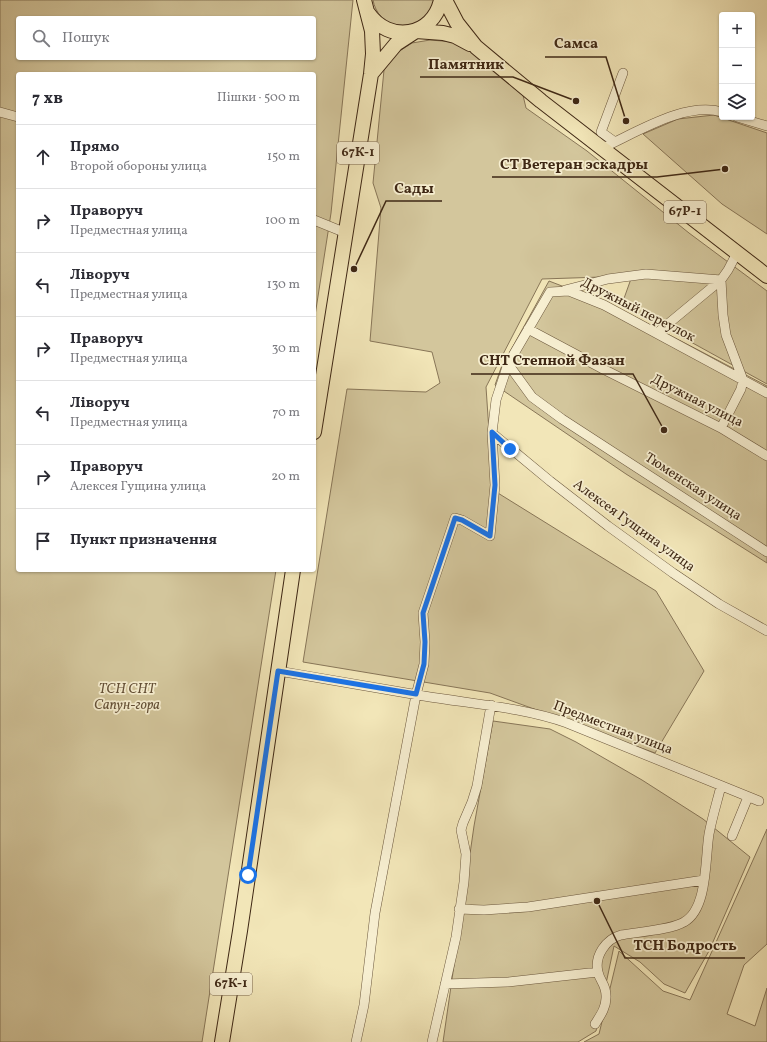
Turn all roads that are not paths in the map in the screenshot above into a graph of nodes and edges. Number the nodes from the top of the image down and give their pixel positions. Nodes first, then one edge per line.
1 (441, 0) edge
2 (445, 0) edge
3 (366, 6) edge
4 (416, 30) junction
5 (476, 47) junction
6 (623, 73) dead end
7 (371, 74) junction
8 (719, 111) edge
9 (0, 112) edge
10 (16, 116) edge
11 (748, 120) edge
12 (767, 126) edge
13 (609, 145) junction
14 (316, 221) edge
15 (346, 233) junction
16 (737, 253) junction
17 (767, 276) edge
18 (721, 280) junction
19 (560, 291) junction
20 (528, 329) junction
21 (657, 333) junction
22 (508, 364) junction
23 (743, 380) junction
24 (767, 393) edge
25 (316, 420) edge
26 (721, 428) junction
27 (492, 432) junction
28 (767, 456) edge
29 (767, 552) edge
30 (293, 572) edge
31 (767, 632) edge
32 (278, 671) junction
33 (416, 694) junction
34 (491, 705) junction
35 (721, 786) junction
36 (748, 797) junction
37 (759, 801) dead end
38 (732, 836) dead end
39 (704, 880) junction
40 (459, 909) junction
41 (598, 972) junction
42 (445, 984) junction
43 (595, 1024) dead end
44 (222, 1042) edge
45 (356, 1042) edge
46 (432, 1042) edge

1 - 4 main road, 67К-1
2 - 5 main road, 67Р-1
3 - 4 main road, 67К-1
3 - 7 main road, 67К-1
4 - 5 main road, 67Р-1
4 - 7 main road, 67К-1
5 - 13 main road, 67Р-1
6 - 13 street
7 - 15 main road, 67К-1
8 - 13 street
9 - 10 street
11 - 12 street
13 - 16 main road, 67Р-1
14 - 15 street
15 - 25 main road, 67К-1
16 - 17 main road, 67Р-1
16 - 18 street
18 - 19 street
18 - 21 street
18 - 23 street
19 - 20 street, Дружный переулок
19 - 21 street, Дружный переулок
20 - 22 street, Дружный переулок
20 - 26 street, Дружная улица
21 - 23 street, Дружный переулок
22 - 27 street, Дружный переулок
22 - 29 street, Тюменская улица
23 - 24 street, Дружный переулок
23 - 26 street
26 - 28 street, Дружная улица
27 - 31 street, Алексея Гущина улица
27 - 33 street
30 - 32 main road, 67К-1
32 - 33 street, Предместная улица
32 - 44 main road, 67К-1
33 - 34 street, Предместная улица
33 - 45 street
34 - 35 street, Предместная улица
34 - 40 street
35 - 36 street, Предместная улица
35 - 39 street
36 - 37 street, Предместная улица
36 - 38 street
39 - 40 street
39 - 41 street
40 - 42 street
41 - 42 street
41 - 43 street
42 - 46 street

